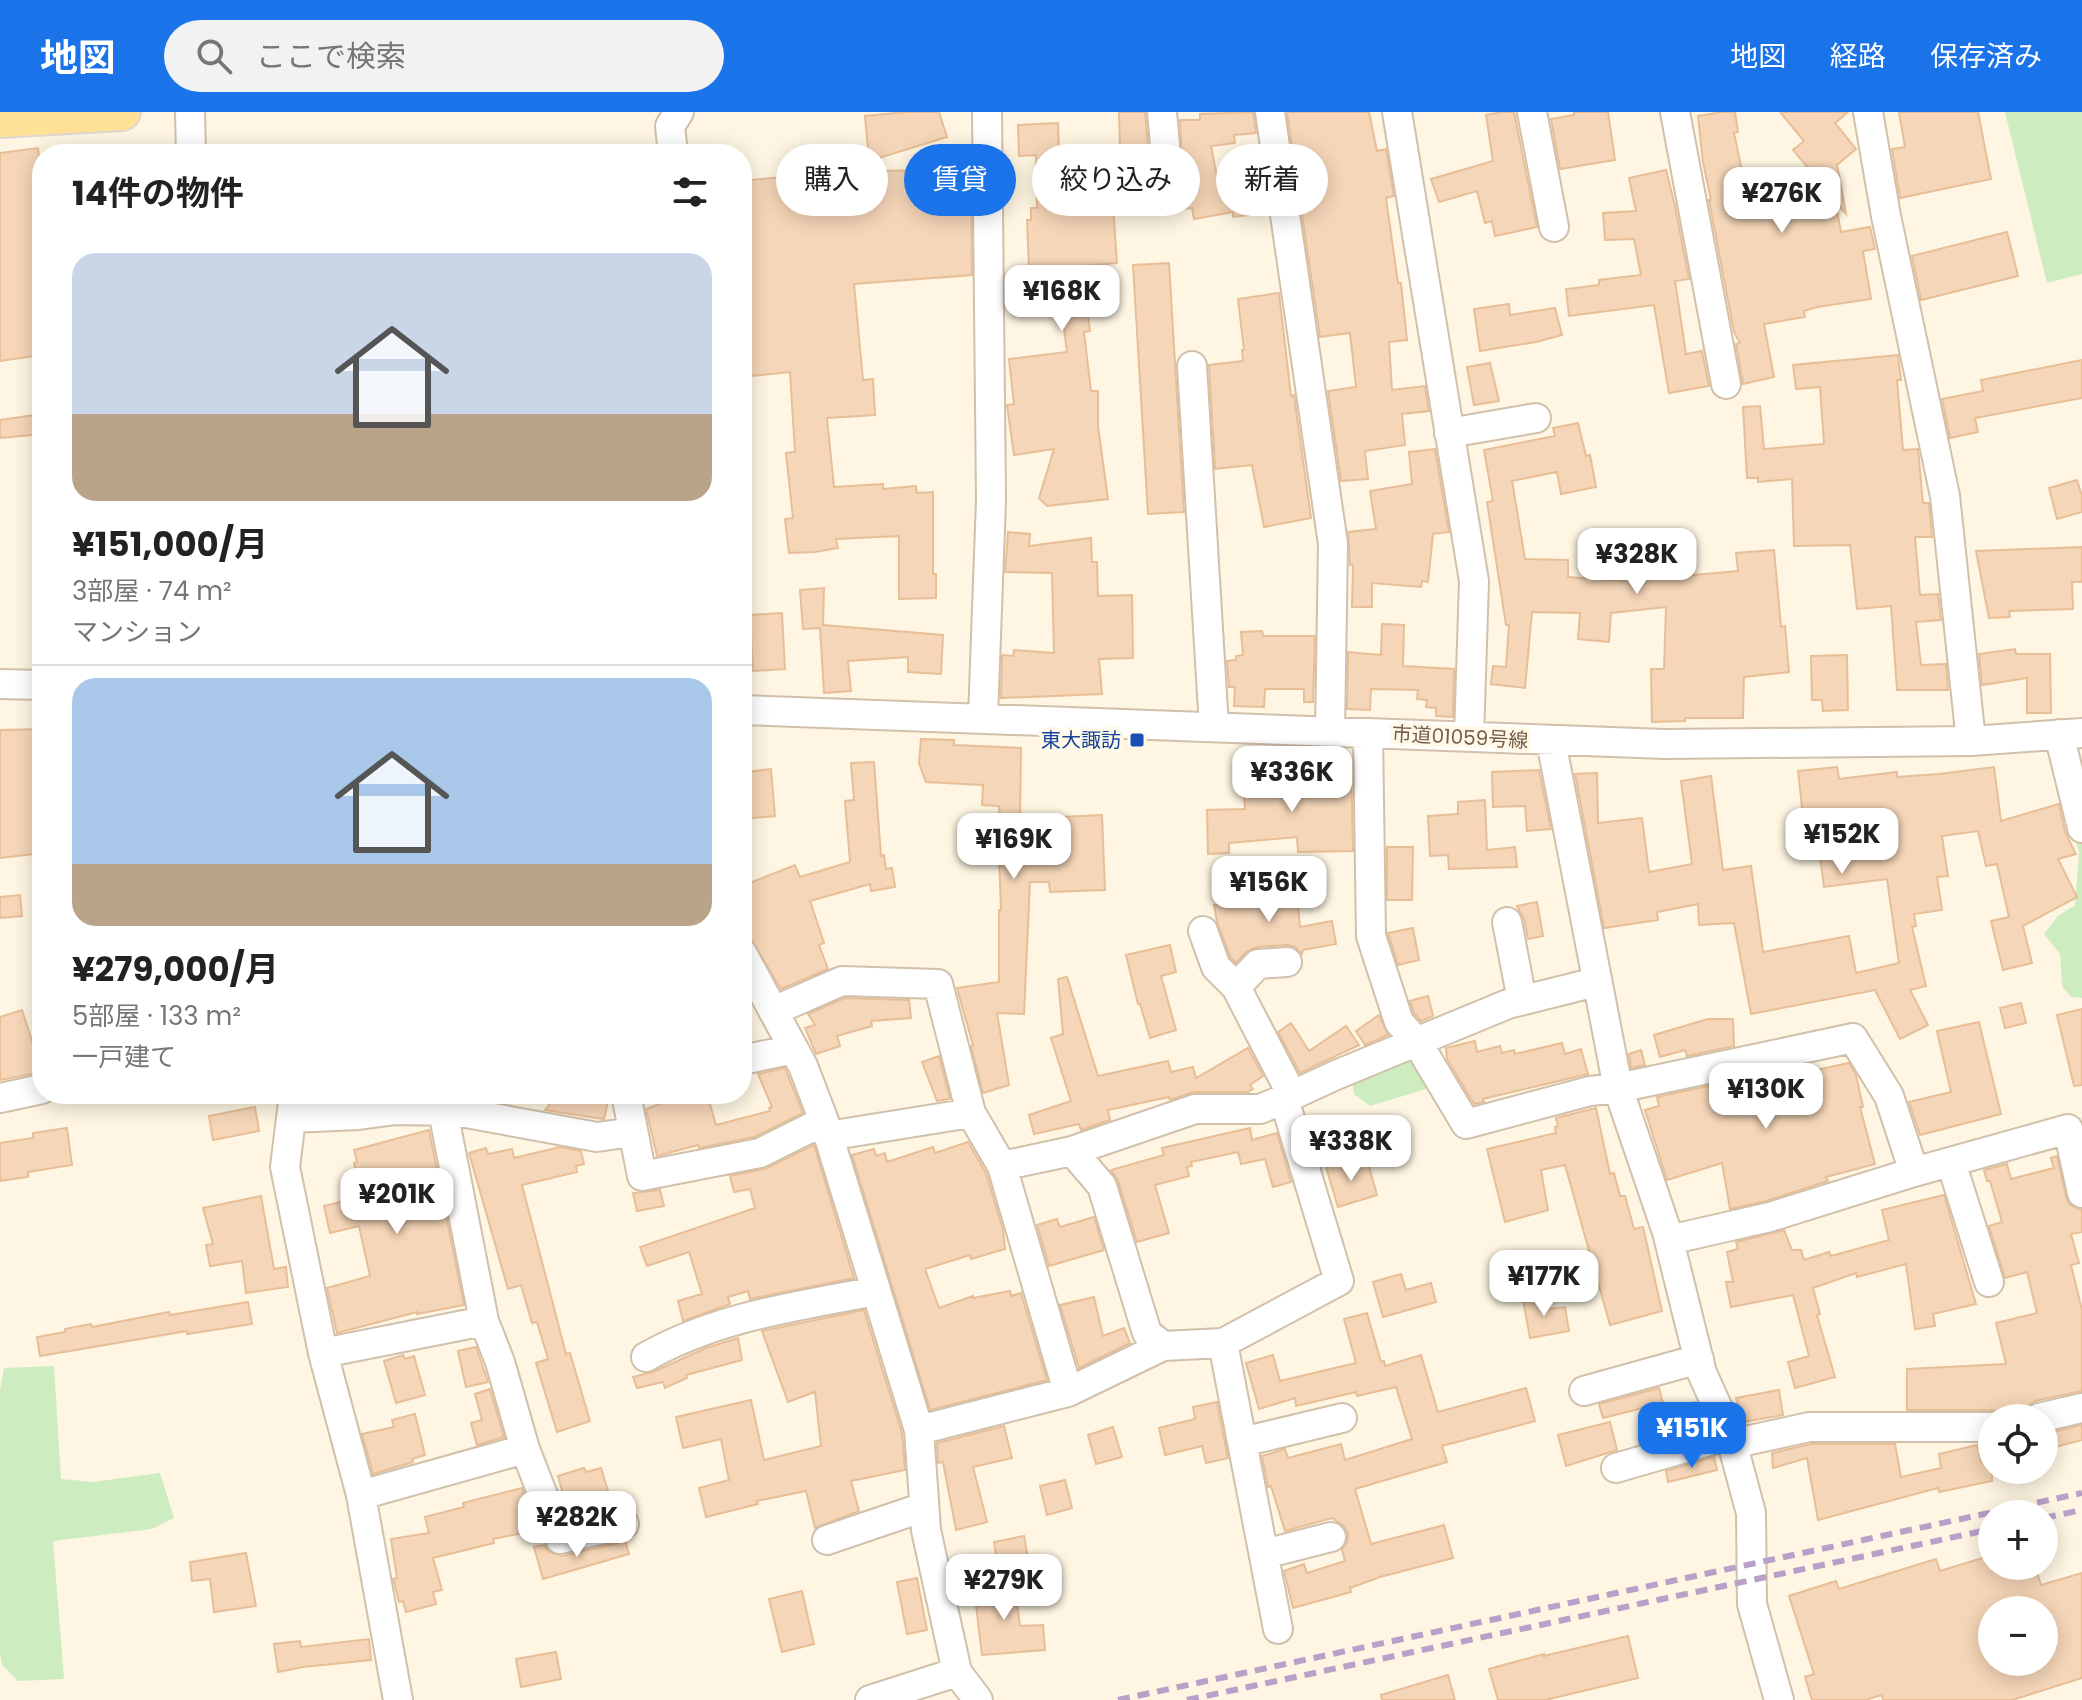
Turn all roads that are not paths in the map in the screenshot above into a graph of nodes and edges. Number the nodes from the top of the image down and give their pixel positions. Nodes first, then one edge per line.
1 (122, 112) edge
2 (190, 112) edge
3 (679, 112) edge
4 (987, 112) edge
5 (1162, 112) edge
6 (1270, 112) edge
7 (1397, 112) edge
8 (1532, 112) edge
9 (1675, 112) edge
10 (1868, 112) edge
11 (0, 119) edge
12 (191, 144) edge
13 (672, 144) edge
14 (1165, 144) edge
15 (1554, 227) dead end
16 (1192, 366) dead end
17 (1726, 384) dead end
18 (1536, 418) dead end
19 (1449, 433) junction
20 (0, 684) edge
21 (32, 685) edge
22 (752, 710) edge
23 (983, 718) junction
24 (1214, 727) junction
25 (1330, 731) junction
26 (1368, 733) junction
27 (2070, 734) edge
28 (1469, 736) junction
29 (1551, 741) junction
30 (1971, 741) junction
31 (2082, 828) edge
32 (1507, 922) dead end
33 (1203, 931) dead end
34 (1287, 962) dead end
35 (752, 972) edge
36 (1596, 982) junction
37 (1236, 987) junction
38 (1522, 1000) junction
39 (773, 1011) junction
40 (1417, 1042) junction
41 (794, 1049) junction
42 (752, 1058) edge
43 (1618, 1088) junction
44 (32, 1091) edge
45 (1288, 1097) junction
46 (0, 1098) edge
47 (628, 1104) edge
48 (292, 1106) edge
49 (443, 1111) junction
50 (971, 1113) junction
51 (2075, 1126) edge
52 (826, 1128) junction
53 (633, 1132) junction
54 (1072, 1151) junction
55 (1951, 1162) junction
56 (1002, 1166) junction
57 (1914, 1172) junction
58 (2082, 1193) edge
59 (1669, 1240) junction
60 (1989, 1282) dead end
61 (876, 1291) junction
62 (484, 1321) junction
63 (1223, 1343) junction
64 (1163, 1346) junction
65 (323, 1353) junction
66 (646, 1357) dead end
67 (1699, 1359) junction
68 (1584, 1391) dead end
69 (1068, 1392) junction
70 (2082, 1408) edge
71 (2058, 1414) edge
72 (1342, 1418) dead end
73 (1978, 1427) edge
74 (919, 1430) junction
75 (1731, 1440) junction
76 (1242, 1442) junction
77 (525, 1449) junction
78 (1616, 1468) dead end
79 (361, 1495) junction
80 (924, 1507) junction
81 (624, 1524) dead end
82 (1331, 1537) dead end
83 (827, 1540) dead end
84 (1264, 1554) junction
85 (1278, 1629) dead end
86 (957, 1672) junction
87 (398, 1700) edge
88 (870, 1700) edge
89 (978, 1700) edge
90 (1779, 1700) edge

1 - 11 main road
2 - 12 street
3 - 13 street
4 - 23 street
5 - 14 street
6 - 25 street
7 - 19 street
8 - 15 street
9 - 17 street
10 - 30 street
16 - 24 street
18 - 19 street
19 - 28 street
20 - 21 street
22 - 23 street, 市道01059号線
23 - 24 street, 市道01059号線
24 - 25 street, 市道01059号線
25 - 26 street, 市道01059号線
26 - 28 street, 市道01059号線
26 - 40 street
27 - 30 street, 市道01059号線
27 - 31 street
28 - 29 street, 市道01059号線
29 - 30 street, 市道01059号線
29 - 36 street
32 - 38 street
33 - 37 street
34 - 37 street
35 - 39 street
36 - 38 street
36 - 43 street
37 - 45 street
38 - 40 street
39 - 41 street
39 - 50 street
40 - 43 street
40 - 45 street
41 - 42 street
41 - 52 street
43 - 57 street
43 - 59 street
44 - 46 street
45 - 54 street
45 - 63 street
47 - 53 street
48 - 49 street
48 - 65 street
49 - 53 street
49 - 62 street
50 - 52 street
50 - 56 street
51 - 55 street
51 - 58 street
52 - 53 street
52 - 61 street
54 - 56 street
54 - 64 street
55 - 57 street
55 - 60 street
56 - 69 street
57 - 59 street
59 - 67 street
61 - 66 street
61 - 74 street
62 - 65 street
62 - 77 street
63 - 64 street
63 - 76 street
64 - 69 street
65 - 79 street
67 - 68 street
67 - 75 street
69 - 74 street
70 - 71 street
72 - 76 street
73 - 75 street
74 - 80 street
75 - 78 street
75 - 90 street
76 - 84 street
77 - 79 street
77 - 81 street
79 - 87 street
80 - 83 street
80 - 86 street
82 - 84 street
84 - 85 street
86 - 88 street
86 - 89 street

